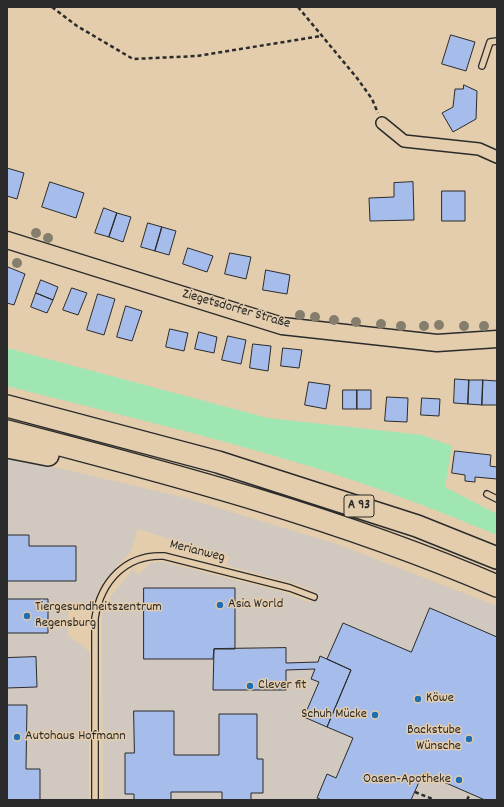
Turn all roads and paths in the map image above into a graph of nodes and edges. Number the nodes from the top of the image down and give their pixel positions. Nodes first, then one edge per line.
1 (52, 7) edge
2 (298, 7) edge
3 (321, 36) junction
4 (497, 41) edge
5 (482, 66) dead end
6 (382, 123) joint
7 (497, 156) edge
8 (7, 240) edge
9 (497, 339) edge
10 (7, 406) edge
11 (7, 431) edge
12 (7, 448) edge
13 (147, 467) junction
14 (486, 494) dead end
15 (497, 499) edge
16 (497, 558) edge
17 (497, 586) edge
18 (314, 598) dead end
19 (415, 792) dead end
20 (470, 794) dead end
21 (95, 800) edge
22 (434, 800) edge
23 (467, 800) edge

1 - 3 path
2 - 3 path
3 - 6 path
4 - 5 lane
6 - 7 street
8 - 9 street, Ziegetsdorfer Straße
10 - 16 highway, A 93
11 - 13 highway, A 93
12 - 13 highway
13 - 17 highway, A 93
14 - 15 lane
18 - 21 lane, Merianweg
19 - 22 path
20 - 23 path

